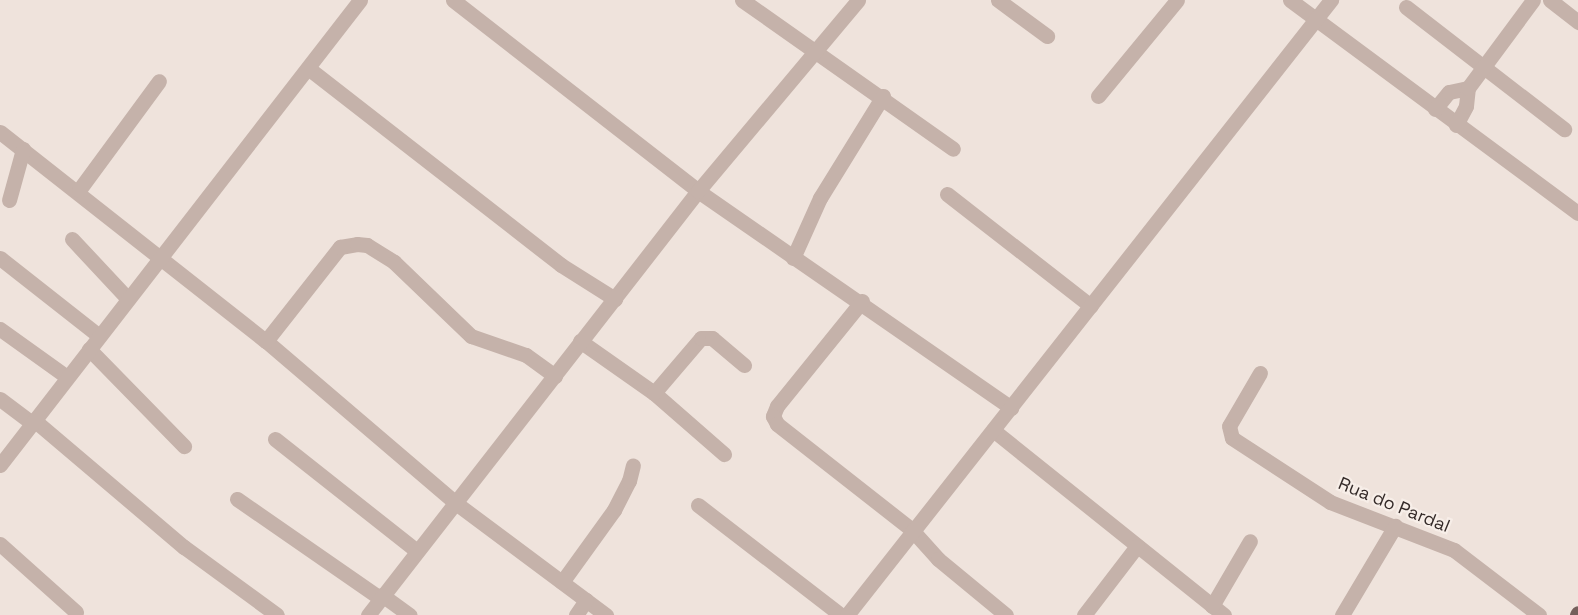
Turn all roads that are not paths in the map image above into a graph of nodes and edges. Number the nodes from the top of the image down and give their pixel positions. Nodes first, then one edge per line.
1 (360, 0) edge
2 (453, 0) edge
3 (742, 0) edge
4 (858, 0) edge
5 (998, 0) edge
6 (1177, 0) edge
7 (1290, 0) edge
8 (1331, 0) edge
9 (1533, 0) edge
10 (1550, 0) edge
11 (1406, 7) dead end
12 (1315, 20) junction
13 (1578, 22) edge
14 (1047, 36) dead end
15 (818, 50) junction
16 (1483, 67) junction
17 (308, 68) junction
18 (159, 81) dead end
19 (1468, 88) junction
20 (883, 96) junction
21 (1098, 96) dead end
22 (1435, 109) junction
23 (1456, 125) junction
24 (1563, 129) dead end
25 (0, 132) edge
26 (23, 149) junction
27 (953, 149) dead end
28 (79, 190) junction
29 (698, 191) junction
30 (947, 194) dead end
31 (9, 200) dead end
32 (1578, 213) edge
33 (72, 239) dead end
34 (161, 256) junction
35 (0, 258) edge
36 (793, 258) junction
37 (128, 299) junction
38 (615, 299) junction
39 (862, 301) junction
40 (1091, 306) junction
41 (0, 330) edge
42 (99, 336) junction
43 (580, 340) junction
44 (266, 341) junction
45 (89, 349) junction
46 (744, 365) dead end
47 (1260, 373) dead end
48 (555, 376) junction
49 (67, 377) junction
50 (654, 393) junction
51 (0, 399) edge
52 (1011, 408) junction
53 (33, 422) junction
54 (993, 430) junction
55 (275, 439) dead end
56 (184, 446) dead end
57 (724, 454) dead end
58 (0, 465) edge
59 (633, 465) dead end
60 (237, 499) dead end
61 (457, 504) junction
62 (698, 505) dead end
63 (1395, 526) junction
64 (912, 530) junction
65 (1250, 542) dead end
66 (0, 544) edge
67 (1137, 546) junction
68 (417, 551) junction
69 (562, 582) junction
70 (381, 597) junction
71 (586, 600) junction
72 (1218, 610) edge
73 (76, 612) dead end
74 (277, 615) edge
75 (368, 615) edge
76 (410, 615) edge
77 (576, 615) edge
78 (606, 615) edge
79 (841, 615) edge
80 (847, 615) edge
81 (1006, 615) edge
82 (1084, 615) edge
83 (1342, 615) edge
84 (1539, 615) edge

1 - 17 street
2 - 29 street
3 - 15 street
4 - 15 street
5 - 14 street
6 - 21 street
7 - 12 street
8 - 12 street
9 - 16 street
10 - 13 street
11 - 16 street
12 - 22 street
12 - 40 street
15 - 20 street
15 - 29 street
16 - 19 street
16 - 24 street
17 - 34 street
17 - 38 street
18 - 28 street
19 - 22 street
19 - 23 street
20 - 27 street
20 - 36 street
22 - 23 street
23 - 32 street
25 - 26 street
26 - 28 street
26 - 31 street
28 - 34 street
29 - 36 street
29 - 38 street
30 - 40 street
33 - 37 street
34 - 37 street
34 - 44 street
35 - 42 street
36 - 39 street
37 - 42 street
38 - 43 street
39 - 52 street
39 - 64 street
40 - 52 street
41 - 49 street
42 - 45 street
43 - 48 street
43 - 50 street
44 - 48 street
44 - 61 street
45 - 49 street
45 - 56 street
46 - 50 street
47 - 63 street, Rua do Pardal
48 - 61 street
49 - 53 street
50 - 57 street
51 - 53 street
52 - 54 street
53 - 58 street
53 - 74 street
54 - 64 street
54 - 67 street
55 - 68 street
59 - 69 street
60 - 70 street
61 - 68 street
61 - 69 street
62 - 79 street
63 - 83 street
63 - 84 street, Rua do Pardal
64 - 80 street
64 - 81 street
65 - 72 street
66 - 73 street
67 - 72 street
67 - 82 street
68 - 70 street
69 - 71 street
70 - 75 street
70 - 76 street
71 - 77 street
71 - 78 street

